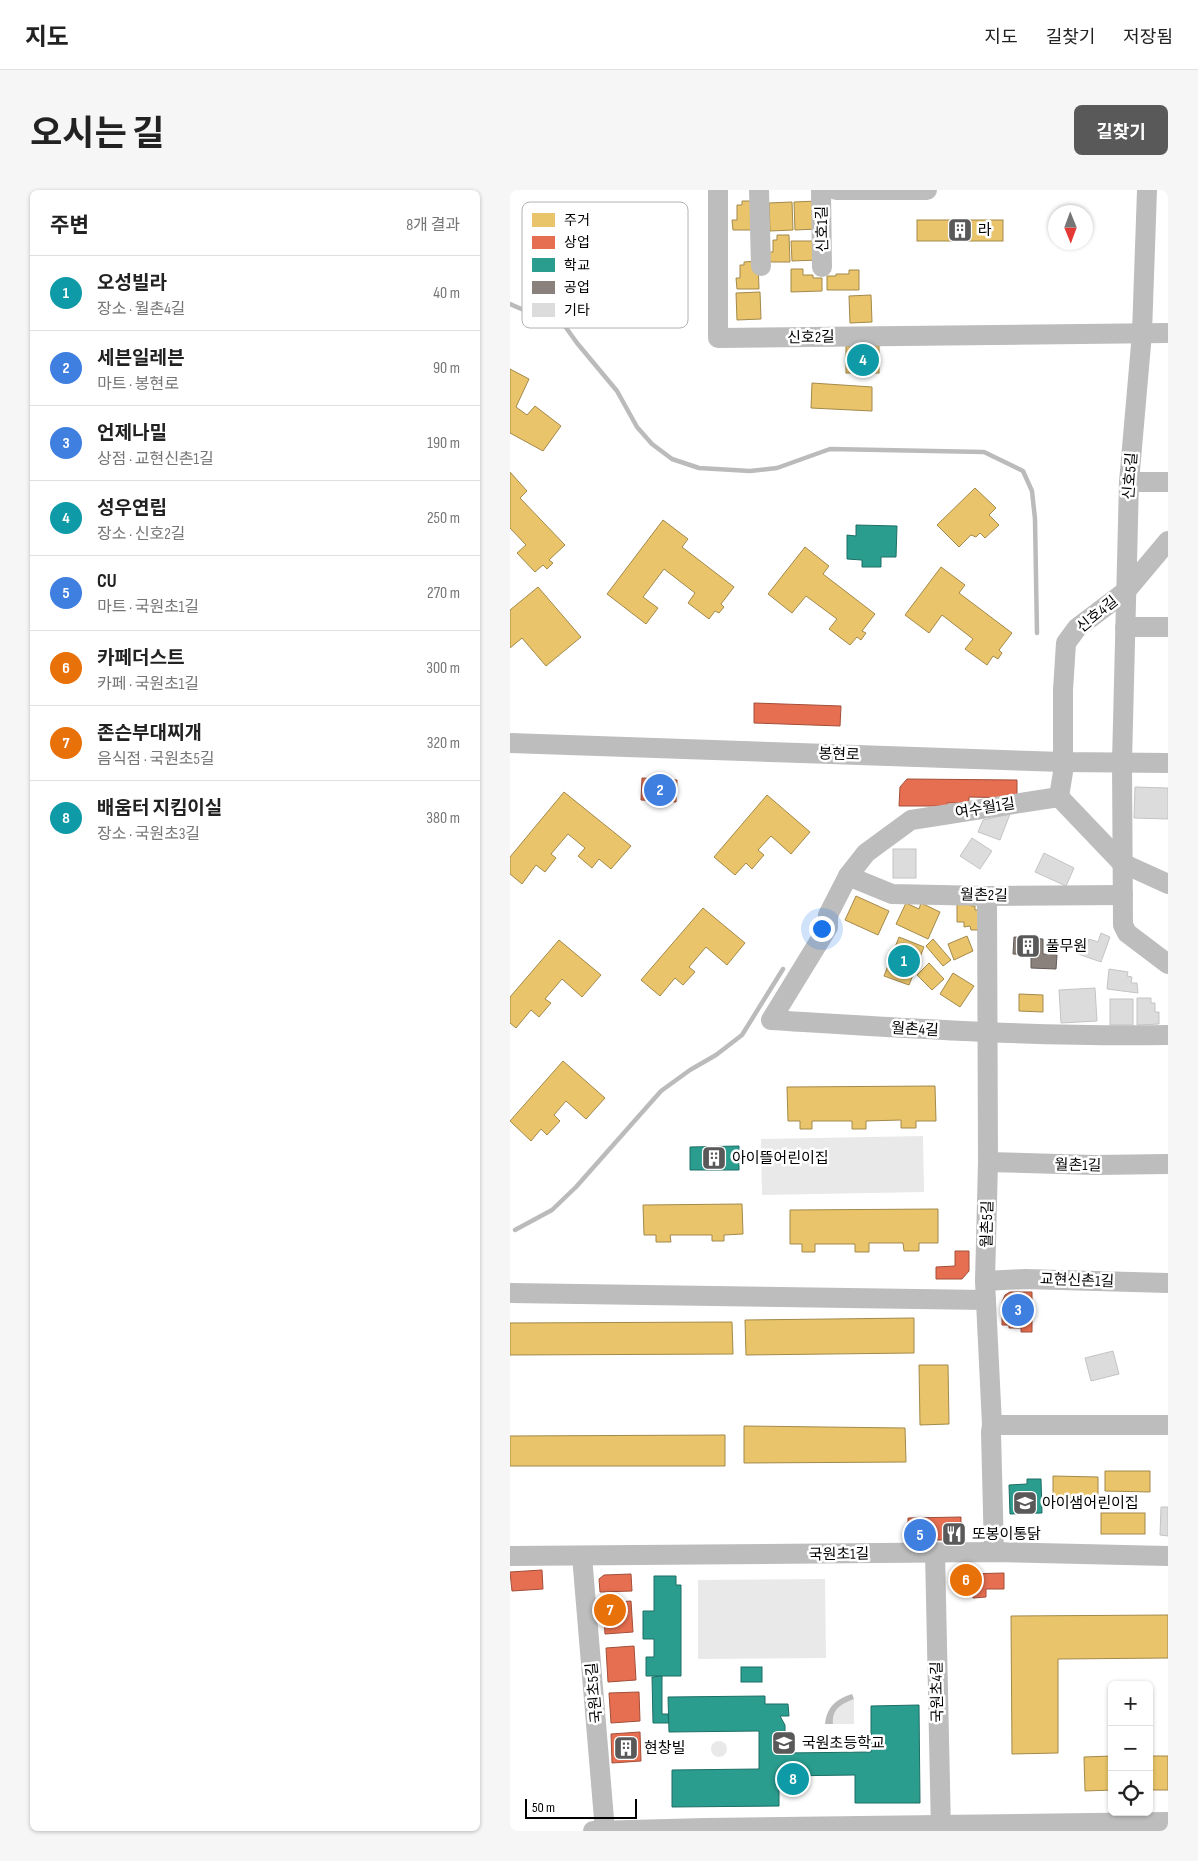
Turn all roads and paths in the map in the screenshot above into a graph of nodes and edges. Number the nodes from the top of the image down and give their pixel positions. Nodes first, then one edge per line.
1 (718, 190) edge
2 (759, 190) edge
3 (821, 190) edge
4 (836, 190) edge
5 (927, 190) edge
6 (1147, 190) edge
7 (761, 266) dead end
8 (822, 267) dead end
9 (1142, 333) junction
10 (1168, 333) edge
11 (1129, 482) junction
12 (1168, 482) edge
13 (1168, 540) edge
14 (1126, 591) junction
15 (1125, 627) junction
16 (1168, 627) edge
17 (510, 743) edge
18 (1063, 762) junction
19 (1122, 762) junction
20 (1168, 763) edge
21 (1059, 797) junction
22 (1122, 863) junction
23 (848, 876) junction
24 (1168, 884) edge
25 (1123, 895) junction
26 (987, 896) junction
27 (828, 927) joint
28 (1168, 964) edge
29 (987, 1032) junction
30 (1168, 1035) edge
31 (988, 1162) junction
32 (1168, 1164) edge
33 (986, 1280) junction
34 (1168, 1283) edge
35 (510, 1293) edge
36 (986, 1300) junction
37 (992, 1425) junction
38 (1168, 1425) edge
39 (935, 1552) junction
40 (994, 1552) junction
41 (510, 1556) edge
42 (582, 1556) junction
43 (1168, 1556) edge
44 (1168, 1822) edge
45 (941, 1828) edge
46 (593, 1831) edge
47 (605, 1831) edge

1 - 9 street, 신호2길
2 - 7 street
3 - 8 street, 신호1길
4 - 5 street, 신호1길
6 - 9 street, 신호5길
9 - 10 street
9 - 11 street, 신호5길
11 - 12 street
11 - 14 street, 신호5길
13 - 14 street, 신호4길
14 - 15 street, 신호5길
14 - 18 street, 신호4길
15 - 16 street
15 - 19 street, 신호5길
17 - 18 street, 봉현로
18 - 19 street, 봉현로
18 - 21 street, 신호4길
19 - 20 street, 봉현로
19 - 22 street, 신호5길
21 - 22 street
21 - 23 street, 여수월1길
22 - 24 street
22 - 25 street
23 - 26 street, 월촌2길
23 - 27 street, 여수월1길
25 - 26 street, 월촌2길
25 - 28 street
26 - 29 street, 월촌5길
27 - 29 street, 월촌4길
29 - 30 street, 월촌4길
29 - 31 street, 월촌5길
31 - 32 street, 월촌1길
31 - 33 street, 월촌5길
33 - 34 street, 교현신촌1길
33 - 36 street, 월촌5길
35 - 36 street
36 - 37 street, 월촌5길
37 - 38 street
37 - 40 street, 월촌5길
39 - 40 street, 국원초1길
39 - 42 street, 국원초1길
39 - 45 street, 국원초4길
40 - 43 street, 국원초1길
41 - 42 street, 국원초1길
42 - 47 street, 국원초5길
44 - 45 street
45 - 47 street
46 - 47 street

